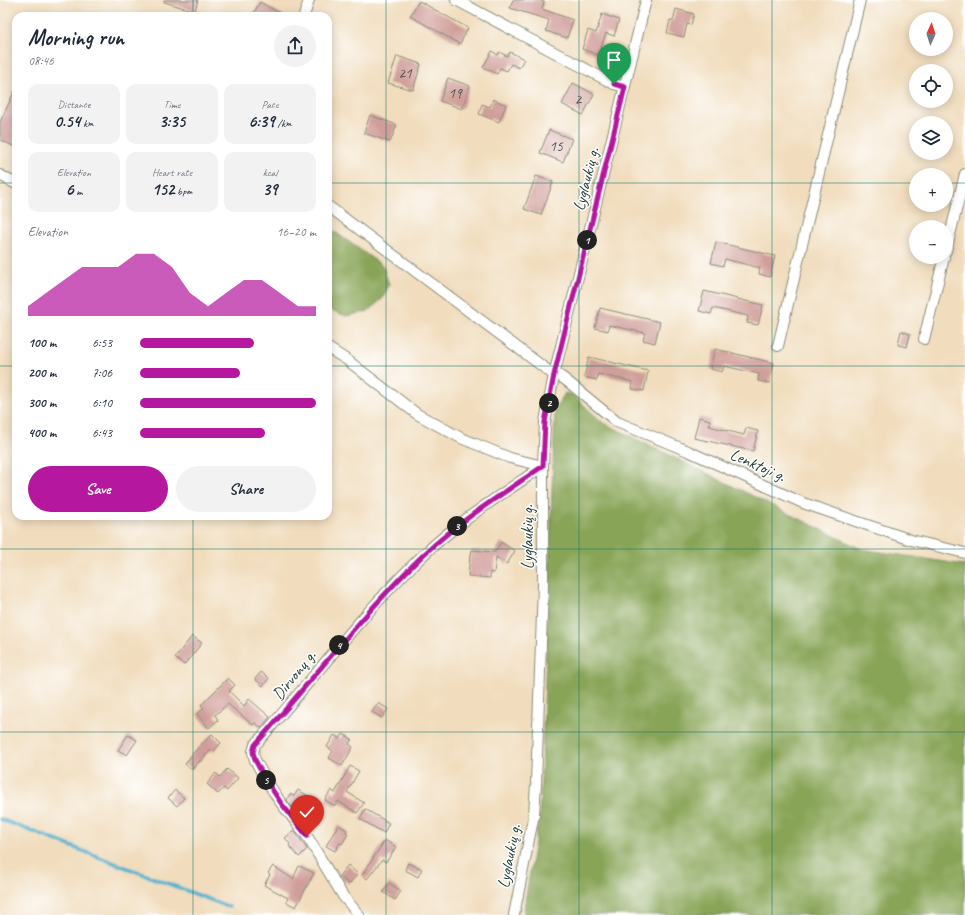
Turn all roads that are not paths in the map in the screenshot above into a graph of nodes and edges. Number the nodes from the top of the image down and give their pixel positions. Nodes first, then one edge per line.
1 (310, 0) edge
2 (456, 0) edge
3 (646, 0) edge
4 (860, 0) edge
5 (306, 12) edge
6 (625, 87) junction
7 (965, 174) edge
8 (0, 175) edge
9 (12, 182) edge
10 (332, 209) edge
11 (953, 223) edge
12 (942, 264) edge
13 (924, 339) dead end
14 (778, 346) dead end
15 (332, 351) edge
16 (554, 375) junction
17 (543, 466) junction
18 (965, 553) edge
19 (357, 913) edge
20 (514, 915) edge

1 - 5 street
2 - 6 street
3 - 6 street, Lyglaukių g.
4 - 14 street
6 - 16 street, Lyglaukių g.
7 - 11 street
8 - 9 street
10 - 16 street, Lenktoji g.
12 - 13 street
15 - 17 street
16 - 17 street, Lyglaukių g.
16 - 18 street, Lenktoji g.
17 - 19 street, Dirvonų g.
17 - 20 street, Lyglaukių g.

